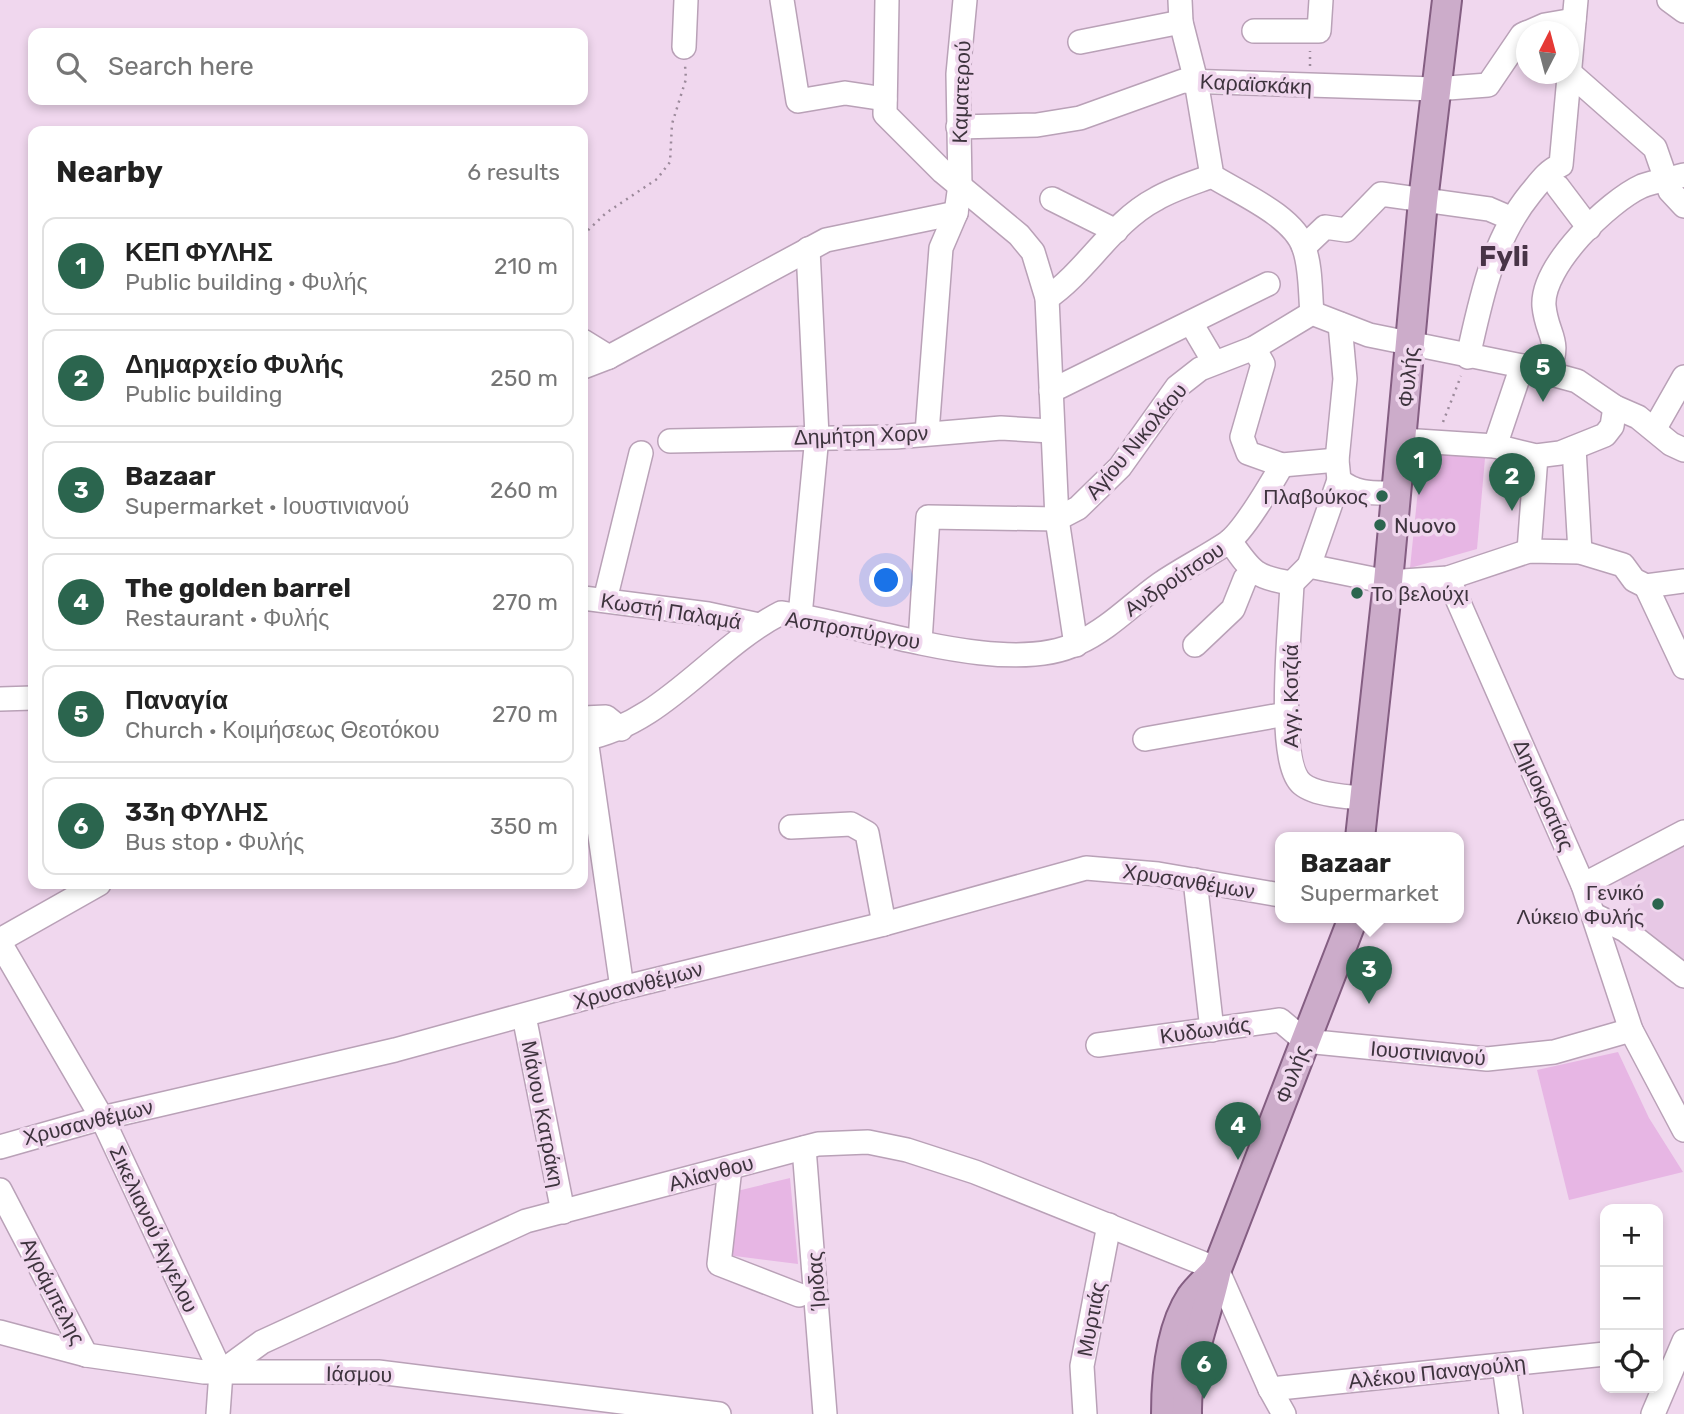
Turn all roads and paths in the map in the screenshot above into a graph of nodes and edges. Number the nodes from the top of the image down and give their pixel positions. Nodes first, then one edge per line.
1 (686, 0) edge
2 (782, 0) edge
3 (887, 0) edge
4 (965, 0) edge
5 (1321, 0) edge
6 (1447, 0) edge
7 (1669, 0) edge
8 (1575, 10) edge
9 (1180, 11) edge
10 (1684, 11) edge
11 (1553, 21) edge
12 (1254, 31) dead end
13 (1311, 31) junction
14 (1080, 42) dead end
15 (1516, 44) edge
16 (684, 47) joint
17 (1196, 81) junction
18 (1579, 81) edge
19 (1570, 84) edge
20 (1309, 87) junction
21 (1435, 89) junction
22 (885, 99) junction
23 (958, 127) junction
24 (1212, 176) junction
25 (1560, 176) junction
26 (1676, 178) edge
27 (960, 185) junction
28 (1052, 199) dead end
29 (1423, 201) junction
30 (1684, 206) edge
31 (956, 213) junction
32 (1510, 218) junction
33 (1588, 228) junction
34 (588, 230) edge
35 (1116, 231) junction
36 (1304, 247) junction
37 (808, 249) junction
38 (1268, 284) dead end
39 (1047, 298) junction
40 (1312, 313) junction
41 (1191, 323) junction
42 (1340, 324) junction
43 (1411, 343) junction
44 (588, 344) edge
45 (1254, 348) junction
46 (609, 357) junction
47 (1468, 357) junction
48 (1214, 362) junction
49 (588, 365) edge
50 (1522, 366) junction
51 (1548, 373) junction
52 (1684, 377) edge
53 (1051, 391) junction
54 (1615, 407) junction
55 (1655, 428) junction
56 (1051, 430) junction
57 (927, 433) junction
58 (817, 436) junction
59 (1402, 440) junction
60 (670, 442) dead end
61 (1435, 442) junction
62 (1495, 446) junction
63 (1574, 448) junction
64 (1684, 450) edge
65 (641, 453) dead end
66 (1536, 456) junction
67 (1282, 465) junction
68 (1338, 470) junction
69 (1396, 493) junction
70 (1057, 519) junction
71 (1230, 541) junction
72 (1530, 551) junction
73 (1580, 552) junction
74 (1309, 566) junction
75 (1251, 572) junction
76 (1448, 578) junction
77 (1684, 581) edge
78 (1388, 582) junction
79 (1292, 583) junction
80 (1646, 586) junction
81 (594, 599) edge
82 (800, 616) junction
83 (759, 625) junction
84 (920, 642) junction
85 (1076, 645) junction
86 (1195, 645) dead end
87 (1684, 667) edge
88 (28, 698) edge
89 (0, 699) edge
90 (1286, 714) junction
91 (588, 732) edge
92 (1145, 739) dead end
93 (588, 759) edge
94 (1364, 799) junction
95 (791, 827) dead end
96 (1361, 832) edge
97 (1684, 832) edge
98 (1195, 880) junction
99 (1583, 886) junction
100 (90, 889) edge
101 (1275, 894) edge
102 (1594, 915) junction
103 (1351, 923) edge
104 (884, 924) junction
105 (0, 941) edge
106 (1684, 976) edge
107 (622, 988) junction
108 (524, 1016) junction
109 (1212, 1030) junction
110 (1631, 1030) junction
111 (1305, 1041) junction
112 (1098, 1045) dead end
113 (102, 1118) junction
114 (1684, 1129) edge
115 (0, 1147) edge
116 (804, 1148) junction
117 (730, 1168) junction
118 (0, 1189) edge
119 (563, 1212) junction
120 (1109, 1225) junction
121 (1217, 1269) junction
122 (799, 1295) dead end
123 (0, 1332) edge
124 (1683, 1344) edge
125 (1663, 1348) edge
126 (86, 1355) junction
127 (1600, 1355) edge
128 (1504, 1366) junction
129 (222, 1372) junction
130 (1270, 1390) junction
131 (218, 1414) edge
132 (719, 1414) edge
133 (825, 1414) edge
134 (1085, 1414) edge
135 (1166, 1414) edge
136 (1187, 1414) edge
137 (1284, 1414) edge
138 (1511, 1414) edge
139 (1653, 1414) edge

1 - 16 street
2 - 22 street
3 - 22 street
4 - 23 street, Καματερού
5 - 13 street
6 - 21 main road, Φυλής
7 - 10 street
8 - 11 street
9 - 14 street
9 - 17 street
12 - 13 street
13 - 20 path
15 - 21 street, Καραϊσκάκη
16 - 34 path
17 - 20 street, Καραϊσκάκη
17 - 23 street, Καραϊσκάκη
17 - 24 street
18 - 26 street
19 - 25 street
20 - 21 street, Καραϊσκάκη
21 - 29 main road, Φυλής
22 - 27 street
23 - 27 street, Καματερού
24 - 35 street
24 - 36 street
25 - 32 street
25 - 33 street
26 - 30 street
26 - 33 street
27 - 31 street, Καματερού
27 - 39 street
28 - 35 street
29 - 32 street
29 - 36 street
29 - 43 main road, Φυλής
31 - 37 street
31 - 57 street, Καματερού
32 - 47 street
33 - 51 street
35 - 39 street
36 - 40 street
37 - 46 street
37 - 58 street
38 - 41 street
39 - 53 street
40 - 42 street
40 - 45 street, Αγίου Νικολάου
41 - 48 street
41 - 53 street
42 - 43 street
42 - 68 street
43 - 47 street
43 - 59 main road, Φυλής
44 - 46 street
45 - 48 street, Αγίου Νικολάου
45 - 67 street
46 - 49 street
47 - 50 street
47 - 61 path
48 - 70 street, Αγίου Νικολάου
50 - 51 street
50 - 62 street
51 - 54 street
52 - 55 street
53 - 56 street
54 - 55 street
54 - 63 street
55 - 64 street
56 - 57 street, Δημήτρη Χορν
56 - 70 street
57 - 58 street, Δημήτρη Χορν
58 - 60 street, Δημήτρη Χορν
58 - 82 street
59 - 61 street
59 - 69 main road, Φυλής
61 - 62 street
62 - 66 street
63 - 66 street
63 - 73 street
65 - 81 street
66 - 72 street
67 - 68 street
67 - 71 street, Ανδρούτσου
68 - 69 street
68 - 74 street
69 - 78 main road, Φυλής
70 - 84 street
70 - 85 street
71 - 75 street
71 - 85 street, Ανδρούτσου
72 - 73 street
72 - 76 street
73 - 80 street
74 - 78 street
74 - 79 street
75 - 79 street
75 - 86 street
76 - 78 street
76 - 99 street, Δημοκρατίας
77 - 80 street
78 - 94 main road, Φυλής
79 - 90 street, Αγγ. Κοτζιά
80 - 87 street
81 - 83 street, Κωστή Παλαμά
82 - 83 street, Ασπροπύργου
82 - 84 street, Ασπροπύργου
83 - 91 street, Ασπροπύργου
84 - 85 street, Ασπροπύργου
88 - 89 street
90 - 92 street
90 - 94 street, Αγγ. Κοτζιά
93 - 107 street
94 - 96 main road, Φυλής
95 - 104 street
97 - 99 street
98 - 101 street, Χρυσανθέμων
98 - 104 street, Χρυσανθέμων
98 - 109 street
99 - 102 street, Δημοκρατίας
100 - 105 street
102 - 106 street
102 - 110 street, Δημοκρατίας
103 - 111 main road, Φυλής
104 - 107 street, Χρυσανθέμων
105 - 113 street, Σικελιανού Άγγελου
107 - 108 street, Χρυσανθέμων
108 - 113 street, Χρυσανθέμων
108 - 119 street, Μάνου Κατράκη
109 - 111 street, Κυδωνιάς
109 - 112 street, Κυδωνιάς
110 - 111 street, Ιουστινιανού
110 - 114 street, Δημοκρατίας
111 - 121 main road, Φυλής
113 - 115 street, Χρυσανθέμων
113 - 129 street, Σικελιανού Άγγελου
116 - 117 street, Αλίανθου
116 - 120 street, Αλίανθου
116 - 133 street, Ίριδας
117 - 119 street, Αλίανθου
117 - 122 street
118 - 126 street, Αγράμπελης
119 - 129 street, Αλίανθου
120 - 121 street, Αλίανθου
120 - 134 street, Μυρτιάς
121 - 130 street
121 - 135 main road, Φυλής
121 - 136 main road, Φυλής
123 - 126 street, Ιάσμου
124 - 125 street
124 - 139 street
126 - 129 street, Ιάσμου
127 - 128 street, Αλέκου Παναγούλη
128 - 130 street, Αλέκου Παναγούλη
128 - 138 street
129 - 131 street
129 - 132 street, Ιάσμου
130 - 137 street

